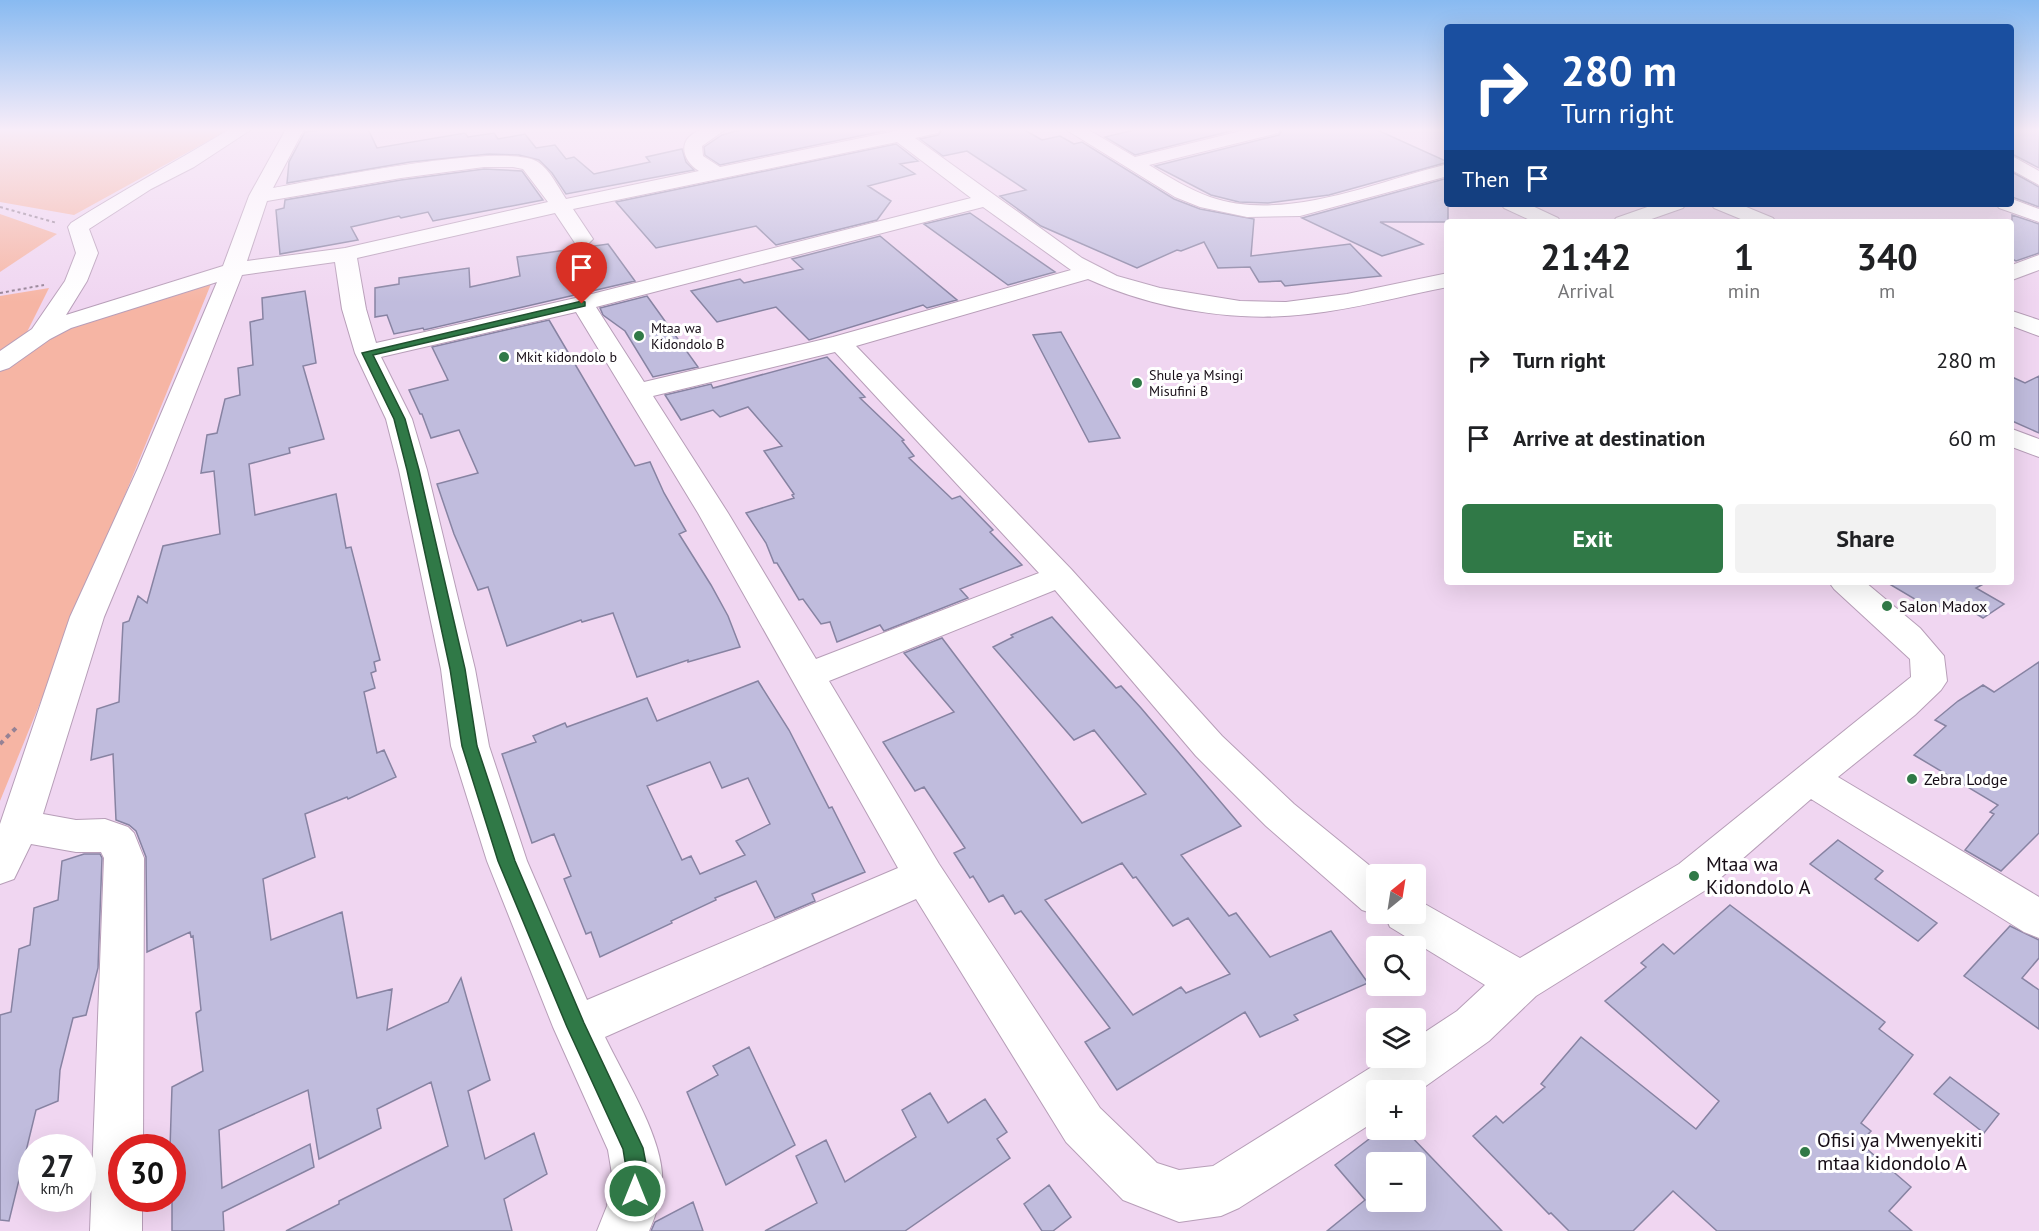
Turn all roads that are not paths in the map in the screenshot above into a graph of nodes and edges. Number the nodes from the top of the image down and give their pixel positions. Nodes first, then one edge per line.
1 (142, 186) edge
2 (264, 186) edge
3 (316, 186) edge
4 (546, 186) edge
5 (658, 186) edge
6 (967, 186) edge
7 (1172, 186) edge
8 (1393, 186) edge
9 (259, 196) junction
10 (986, 201) junction
11 (559, 206) junction
12 (1518, 207) edge
13 (1667, 207) edge
14 (1728, 207) edge
15 (2014, 207) edge
16 (2039, 216) edge
17 (1544, 219) edge
18 (1632, 219) edge
19 (1758, 219) edge
20 (582, 239) dead end
21 (345, 254) junction
22 (2039, 262) edge
23 (233, 270) junction
24 (1089, 272) junction
25 (2014, 272) edge
26 (1444, 281) edge
27 (582, 304) junction
28 (2014, 319) edge
29 (2039, 329) edge
30 (40, 334) junction
31 (840, 343) junction
32 (367, 353) junction
33 (0, 363) edge
34 (636, 392) junction
35 (2014, 436) edge
36 (2014, 437) edge
37 (2039, 437) edge
38 (2039, 449) edge
39 (1060, 576) junction
40 (1848, 585) edge
41 (808, 676) junction
42 (1809, 778) junction
43 (19, 826) junction
44 (0, 867) edge
45 (924, 876) junction
46 (1366, 888) edge
47 (2039, 919) edge
48 (1421, 924) edge
49 (1520, 982) junction
50 (576, 1027) junction
51 (1394, 1080) edge
52 (1366, 1099) edge
53 (117, 1231) edge
54 (623, 1231) edge

1 - 30 street
2 - 9 street
3 - 9 street
4 - 11 street
5 - 11 street
6 - 10 street
7 - 8 street
9 - 23 street
10 - 24 street
10 - 27 street
11 - 20 street
11 - 21 street
12 - 17 street
13 - 18 street
14 - 19 street
15 - 16 street
21 - 23 street
21 - 32 street
22 - 25 street
23 - 30 street
23 - 43 street
24 - 26 street
24 - 31 street
27 - 32 street
27 - 34 street
28 - 29 street
30 - 33 street
31 - 34 street
31 - 39 street
32 - 50 street
34 - 41 street
35 - 37 street
36 - 38 street
39 - 41 street
39 - 46 street
40 - 42 street
41 - 45 street
42 - 47 street
42 - 49 street
43 - 44 street
43 - 53 street
45 - 50 street
45 - 52 street
48 - 49 street
49 - 51 street
50 - 54 street

